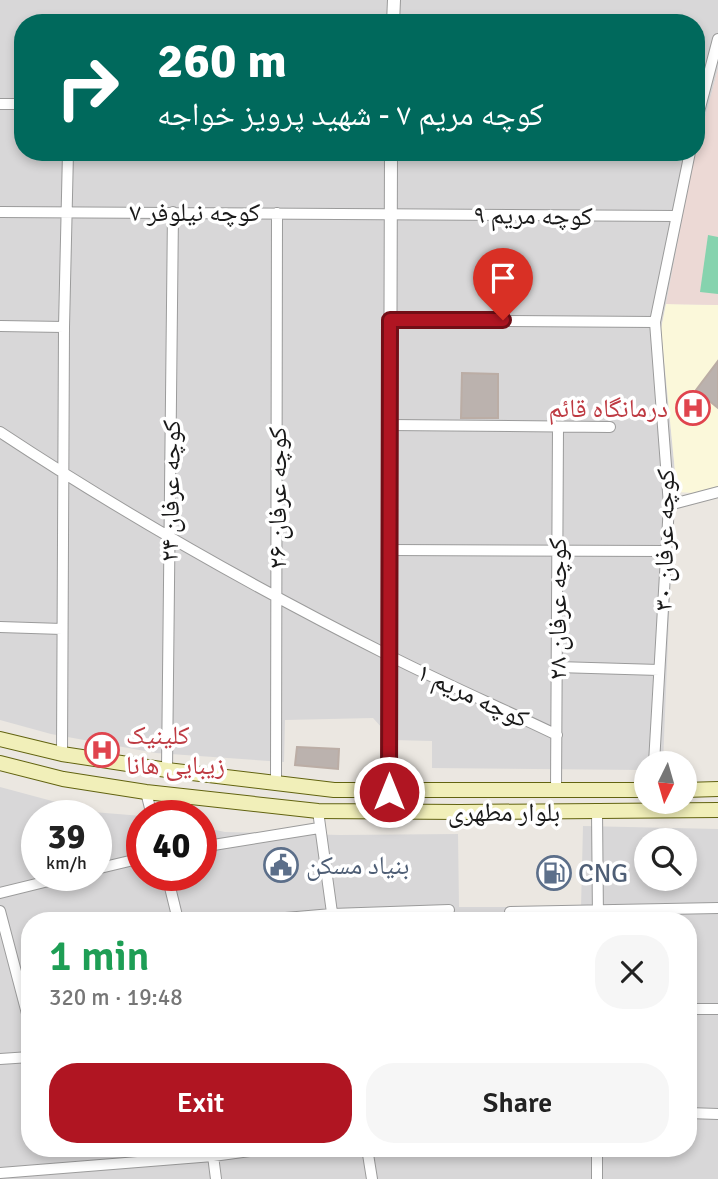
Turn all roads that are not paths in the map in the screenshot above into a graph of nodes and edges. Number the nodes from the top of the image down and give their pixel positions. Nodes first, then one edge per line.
1 (718, 39) edge
2 (705, 83) edge
3 (68, 161) edge
4 (391, 161) edge
5 (688, 161) edge
6 (0, 212) edge
7 (66, 212) junction
8 (173, 212) junction
9 (277, 213) junction
10 (391, 213) junction
11 (676, 216) junction
12 (390, 320) junction
13 (654, 321) junction
14 (0, 326) edge
15 (64, 327) junction
16 (389, 425) junction
17 (558, 427) junction
18 (610, 427) dead end
19 (0, 432) edge
20 (63, 473) junction
21 (718, 492) edge
22 (669, 505) junction
23 (170, 536) junction
24 (389, 550) junction
25 (556, 550) junction
26 (667, 551) junction
27 (277, 596) junction
28 (0, 627) edge
29 (62, 629) junction
30 (389, 656) junction
31 (556, 667) junction
32 (659, 670) junction
33 (557, 735) junction
34 (0, 739) edge
35 (655, 751) edge
36 (62, 754) junction
37 (0, 763) edge
38 (167, 770) junction
39 (276, 784) junction
40 (718, 789) edge
41 (634, 790) edge
42 (697, 790) edge
43 (556, 791) junction
44 (146, 792) junction
45 (389, 792) junction
46 (148, 800) edge
47 (718, 810) edge
48 (317, 811) junction
49 (597, 811) junction
50 (319, 828) junction
51 (217, 844) edge
52 (21, 888) edge
53 (171, 891) edge
54 (0, 893) edge
55 (718, 908) edge
56 (449, 910) dead end
57 (0, 911) edge
58 (176, 912) edge
59 (332, 912) edge
60 (416, 912) edge
61 (598, 912) edge
62 (649, 912) edge
63 (21, 991) edge
64 (697, 1009) edge
65 (718, 1009) edge
66 (21, 1058) edge
67 (0, 1059) edge
68 (697, 1113) edge
69 (718, 1114) edge
70 (160, 1157) edge
71 (214, 1157) edge
72 (369, 1157) edge
73 (597, 1157) edge
74 (0, 1172) edge
75 (216, 1179) edge
76 (372, 1179) edge
77 (597, 1179) edge

1 - 2 street
3 - 7 street
4 - 10 street
5 - 11 street, کوچه عرفان ۳۰
6 - 7 street, کوچه نیلوفر ۷
7 - 8 street, کوچه نیلوفر ۷
7 - 15 street
8 - 9 street, کوچه نیلوفر ۷
8 - 23 street, کوچه عرفان ۲۴
9 - 10 street, کوچه نیلوفر ۷
9 - 27 street, کوچه عرفان ۲۶
10 - 11 street, کوچه مریم ۹
10 - 12 street
11 - 13 street, کوچه عرفان ۳۰
12 - 13 street
12 - 16 street
13 - 22 street, کوچه عرفان ۳۰
14 - 15 street
15 - 20 street
16 - 17 street
16 - 24 street
17 - 18 street
17 - 25 street, کوچه عرفان ۲۸
19 - 20 street, کوچه مریم ۱
20 - 23 street, کوچه مریم ۱
20 - 29 street
21 - 22 street
22 - 26 street, کوچه عرفان ۳۰
23 - 27 street, کوچه مریم ۱
23 - 38 street, کوچه عرفان ۲۴
24 - 25 street
24 - 30 street
25 - 26 street
25 - 31 street, کوچه عرفان ۲۸
26 - 32 street, کوچه عرفان ۳۰
27 - 30 street, کوچه مریم ۱
27 - 39 street, کوچه عرفان ۲۶
28 - 29 street
29 - 36 street
30 - 33 street, کوچه مریم ۱
30 - 45 street
31 - 32 street
31 - 33 street, کوچه عرفان ۲۸
32 - 35 street, کوچه عرفان ۳۰
33 - 43 street, کوچه عرفان ۲۸
34 - 36 main road, بلوار مطهری
36 - 38 main road, بلوار مطهری
37 - 44 main road, بلوار مطهری
38 - 39 main road, بلوار مطهری
39 - 45 main road, بلوار مطهری
40 - 42 main road
41 - 43 main road, بلوار مطهری
43 - 45 main road, بلوار مطهری
44 - 46 street
44 - 48 main road, بلوار مطهری
47 - 49 main road, بلوار مطهری
48 - 49 main road, بلوار مطهری
48 - 50 street
49 - 61 street
50 - 51 street
50 - 59 street
52 - 54 street
53 - 58 street
55 - 62 street
56 - 60 street
57 - 63 street
64 - 65 street
66 - 67 street
68 - 69 street
70 - 74 street
71 - 75 street
72 - 76 street
73 - 77 street

